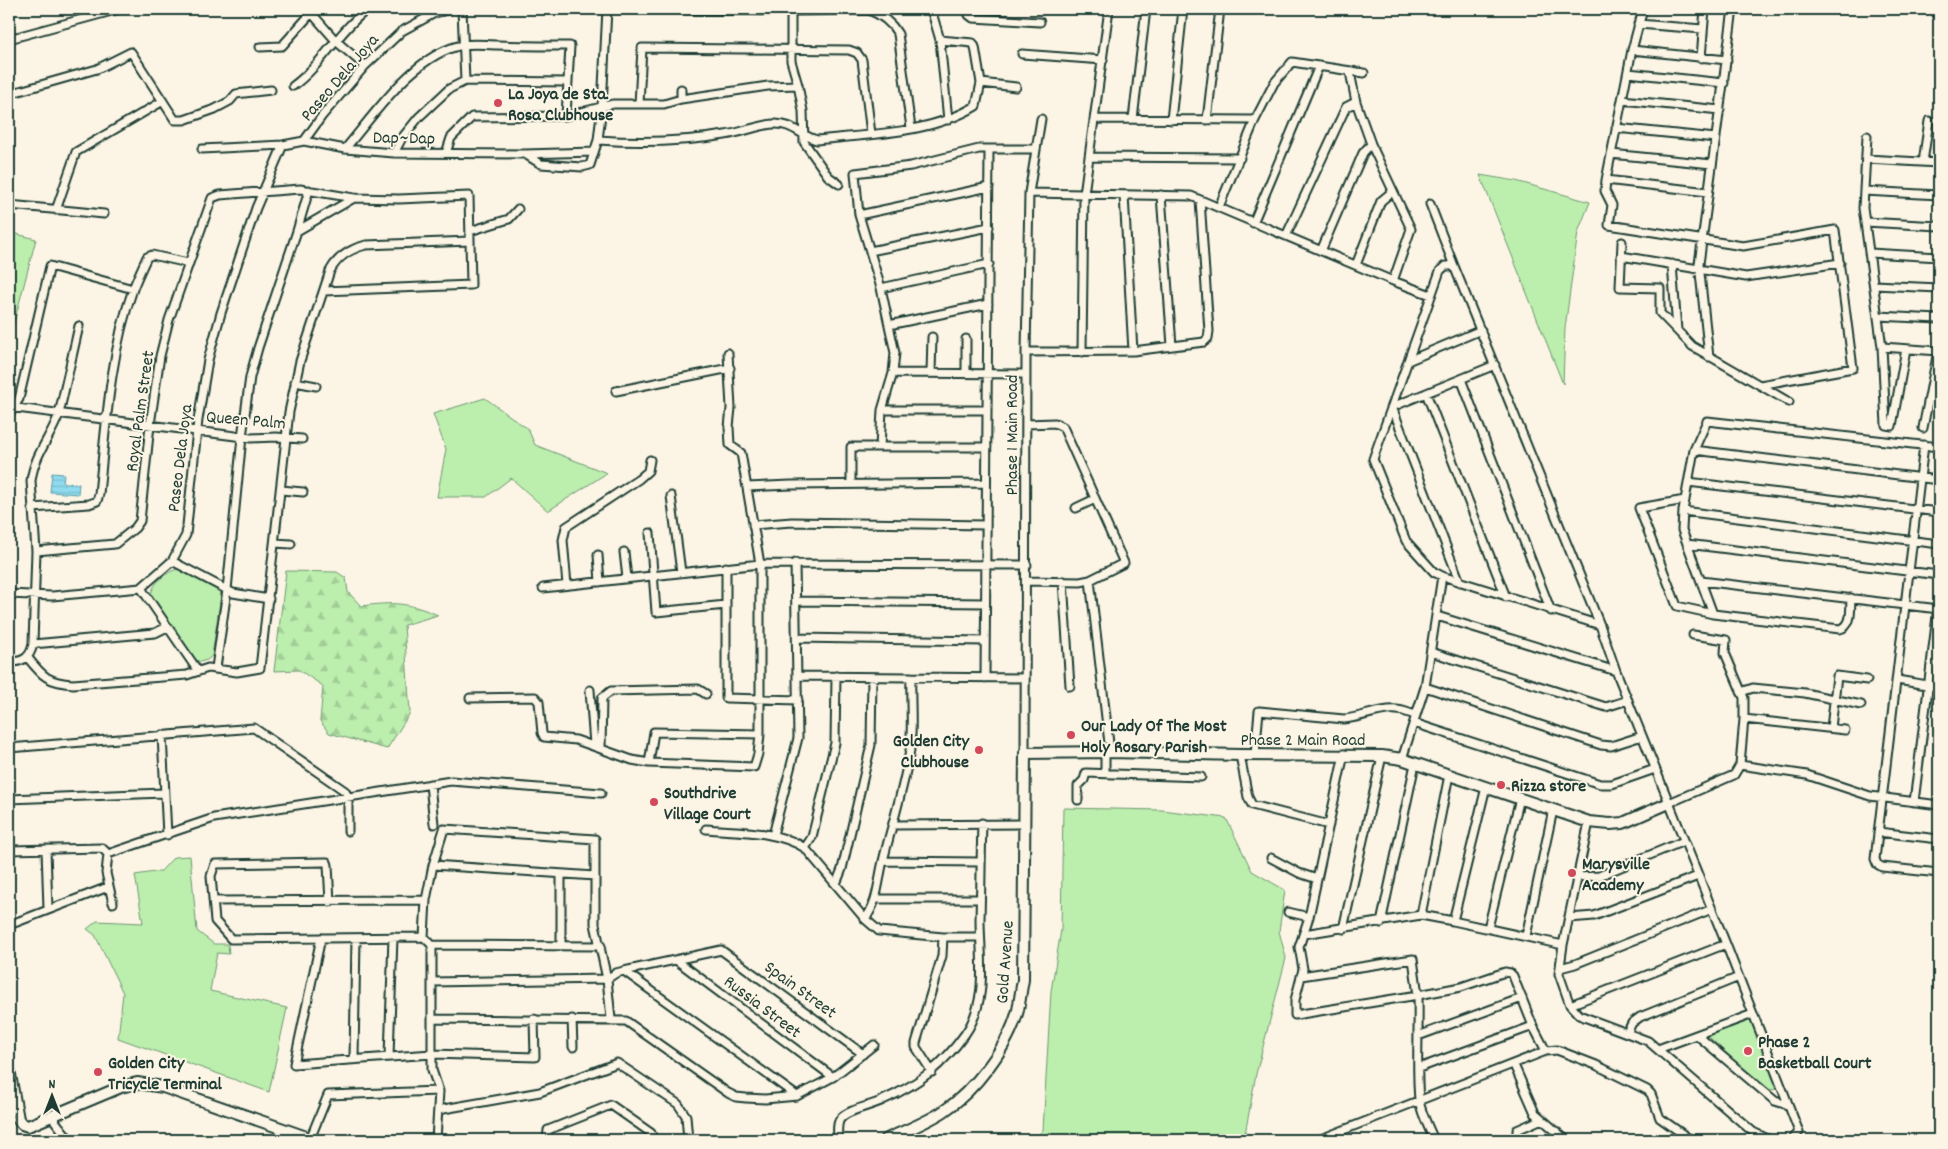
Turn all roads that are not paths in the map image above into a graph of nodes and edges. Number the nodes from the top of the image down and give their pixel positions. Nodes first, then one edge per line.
1 (119, 9) edge
2 (368, 9) edge
3 (452, 9) edge
4 (462, 9) edge
5 (607, 9) edge
6 (646, 9) edge
7 (931, 9) edge
8 (967, 9) edge
9 (1109, 9) edge
10 (1146, 9) edge
11 (1184, 9) edge
12 (1220, 9) edge
13 (1643, 9) edge
14 (1705, 9) edge
15 (1732, 9) edge
16 (311, 10) edge
17 (791, 10) edge
18 (1040, 22) dead end
19 (1638, 24) junction
20 (1703, 29) junction
21 (9, 39) edge
22 (940, 40) junction
23 (336, 41) junction
24 (464, 45) junction
25 (260, 47) dead end
26 (790, 49) junction
27 (1632, 50) junction
28 (1022, 54) dead end
29 (1701, 58) junction
30 (1102, 60) junction
31 (1727, 60) junction
32 (365, 66) junction
33 (1318, 66) junction
34 (1350, 72) junction
35 (1364, 73) dead end
36 (1628, 73) junction
37 (465, 80) junction
38 (568, 82) junction
39 (981, 83) junction
40 (1724, 83) junction
41 (798, 85) junction
42 (293, 86) dead end
43 (1016, 87) dead end
44 (681, 89) dead end
45 (271, 90) dead end
46 (9, 94) edge
47 (681, 99) junction
48 (1622, 100) junction
49 (163, 101) junction
50 (1356, 102) junction
51 (639, 104) junction
52 (602, 106) junction
53 (1720, 110) junction
54 (566, 116) junction
55 (1041, 119) dead end
56 (1094, 119) junction
57 (1133, 119) junction
58 (948, 120) junction
59 (1171, 120) junction
60 (1207, 120) junction
61 (1255, 120) junction
62 (1929, 121) dead end
63 (911, 128) junction
64 (1616, 128) junction
65 (803, 133) junction
66 (872, 134) junction
67 (1867, 136) dead end
68 (1716, 138) junction
69 (598, 140) junction
70 (304, 142) junction
71 (1371, 144) junction
72 (283, 146) junction
73 (202, 149) dead end
74 (345, 149) junction
75 (989, 149) junction
76 (1035, 149) junction
77 (594, 152) junction
78 (394, 153) junction
79 (446, 153) junction
80 (525, 154) junction
81 (1611, 154) junction
82 (1089, 157) junction
83 (1240, 158) junction
84 (1866, 159) junction
85 (1923, 162) junction
86 (1939, 163) edge
87 (1712, 164) junction
88 (1606, 180) junction
89 (839, 184) dead end
90 (989, 187) junction
91 (309, 190) junction
92 (263, 191) junction
93 (1393, 191) junction
94 (1864, 191) junction
95 (1708, 192) junction
96 (1029, 193) junction
97 (1084, 194) junction
98 (1124, 195) junction
99 (1161, 195) junction
100 (1939, 195) edge
101 (354, 198) junction
102 (1200, 200) junction
103 (1430, 204) dead end
104 (9, 205) edge
105 (1219, 207) junction
106 (518, 209) dead end
107 (56, 210) junction
108 (104, 214) dead end
109 (859, 215) junction
110 (1253, 222) junction
111 (1865, 222) junction
112 (1939, 226) edge
113 (989, 227) junction
114 (298, 231) junction
115 (470, 231) junction
116 (1286, 236) junction
117 (1702, 239) junction
118 (470, 241) junction
119 (1622, 242) dead end
120 (870, 251) junction
121 (1321, 251) junction
122 (1870, 253) junction
123 (1621, 256) junction
124 (1939, 257) edge
125 (188, 263) junction
126 (988, 264) junction
127 (1672, 264) junction
128 (1840, 264) junction
129 (1356, 266) junction
130 (1454, 266) junction
131 (1700, 270) junction
132 (1393, 281) junction
133 (1874, 285) junction
134 (881, 288) junction
135 (1939, 288) edge
136 (133, 289) junction
137 (324, 291) junction
138 (1431, 295) junction
139 (988, 304) junction
140 (1878, 316) junction
141 (1939, 319) edge
142 (890, 325) junction
143 (79, 326) dead end
144 (1481, 330) junction
145 (1678, 330) junction
146 (932, 337) dead end
147 (966, 339) dead end
148 (1172, 346) junction
149 (1882, 347) junction
150 (1906, 349) junction
151 (1133, 351) junction
152 (1939, 351) edge
153 (1026, 352) junction
154 (1082, 352) junction
155 (728, 353) dead end
156 (1708, 356) junction
157 (1410, 360) junction
158 (1495, 365) junction
159 (730, 368) junction
160 (893, 373) junction
161 (931, 373) junction
162 (966, 373) junction
163 (987, 373) junction
164 (1026, 374) junction
165 (1461, 379) junction
166 (295, 382) junction
167 (1760, 384) junction
168 (316, 386) dead end
169 (616, 391) dead end
170 (1426, 393) junction
171 (1789, 402) dead end
172 (11, 407) edge
173 (1392, 407) junction
174 (882, 410) junction
175 (987, 410) junction
176 (60, 414) junction
177 (9, 415) edge
178 (106, 420) junction
179 (1026, 424) junction
180 (150, 425) junction
181 (1923, 428) dead end
182 (197, 430) junction
183 (242, 437) junction
184 (287, 437) junction
185 (302, 439) dead end
186 (1924, 445) junction
187 (880, 447) junction
188 (987, 447) junction
189 (1939, 447) edge
190 (1694, 450) junction
191 (650, 460) dead end
192 (1920, 478) junction
193 (1939, 480) edge
194 (1688, 482) junction
195 (986, 483) junction
196 (851, 484) junction
197 (747, 487) junction
198 (281, 490) junction
199 (304, 492) dead end
200 (672, 496) dead end
201 (1095, 499) junction
202 (1685, 500) junction
203 (32, 508) junction
204 (1076, 508) dead end
205 (1917, 509) junction
206 (1683, 511) junction
207 (1939, 512) edge
208 (754, 525) junction
209 (986, 525) junction
210 (650, 533) dead end
211 (1913, 541) junction
212 (275, 543) junction
213 (291, 544) dead end
214 (1687, 544) junction
215 (1939, 544) edge
216 (36, 551) junction
217 (624, 552) dead end
218 (598, 555) dead end
219 (172, 561) junction
220 (795, 563) junction
221 (760, 564) junction
222 (986, 564) junction
223 (1027, 565) junction
224 (726, 567) junction
225 (681, 572) junction
226 (1909, 572) junction
227 (654, 575) junction
228 (1939, 575) edge
229 (1442, 576) junction
230 (627, 578) junction
231 (1090, 580) junction
232 (1027, 581) junction
233 (1701, 581) junction
234 (600, 582) junction
235 (1063, 582) junction
236 (1460, 582) junction
237 (566, 585) junction
238 (141, 588) junction
239 (543, 588) dead end
240 (227, 590) junction
241 (9, 594) edge
242 (36, 595) junction
243 (1506, 597) junction
244 (1851, 598) junction
245 (269, 599) junction
246 (796, 601) junction
247 (985, 604) junction
248 (726, 605) junction
249 (1906, 605) junction
250 (1939, 609) edge
251 (1551, 611) junction
252 (1713, 614) junction
253 (1437, 616) junction
254 (1600, 625) junction
255 (168, 627) junction
256 (1693, 635) dead end
257 (797, 638) junction
258 (985, 641) junction
259 (33, 644) junction
260 (1431, 652) junction
261 (28, 658) junction
262 (9, 663) edge
263 (216, 668) junction
264 (198, 670) junction
265 (1616, 670) junction
266 (798, 676) junction
267 (836, 676) junction
268 (872, 677) junction
269 (911, 677) junction
270 (985, 678) junction
271 (1025, 678) junction
272 (1867, 680) dead end
273 (1897, 680) junction
274 (1928, 685) junction
275 (1070, 686) dead end
276 (1425, 687) junction
277 (1939, 687) edge
278 (590, 690) dead end
279 (1741, 692) junction
280 (706, 694) dead end
281 (470, 698) dead end
282 (1834, 698) junction
283 (760, 699) junction
284 (798, 700) junction
285 (1628, 700) junction
286 (1861, 705) dead end
287 (1415, 719) junction
288 (1744, 719) junction
289 (1831, 728) junction
290 (1845, 730) dead end
291 (760, 734) junction
292 (162, 735) junction
293 (1642, 736) junction
294 (598, 747) junction
295 (9, 748) edge
296 (1107, 752) junction
297 (1025, 753) junction
298 (1344, 754) junction
299 (1255, 755) junction
300 (1240, 756) junction
301 (1382, 756) junction
302 (1402, 759) junction
303 (649, 763) junction
304 (1415, 764) junction
305 (1740, 765) junction
306 (1655, 769) junction
307 (1105, 774) junction
308 (1449, 775) junction
309 (1202, 777) dead end
310 (430, 784) junction
311 (1486, 787) junction
312 (164, 793) junction
313 (601, 793) dead end
314 (348, 797) junction
315 (1520, 798) junction
316 (1882, 798) junction
317 (9, 799) edge
318 (1078, 800) dead end
319 (1914, 802) junction
320 (1669, 803) junction
321 (1939, 805) edge
322 (1553, 810) junction
323 (1589, 822) junction
324 (982, 823) junction
325 (434, 824) dead end
326 (1024, 824) junction
327 (894, 825) junction
328 (1328, 825) junction
329 (706, 829) dead end
330 (348, 831) dead end
331 (1878, 832) junction
332 (167, 834) junction
333 (773, 835) junction
334 (1939, 840) edge
335 (1684, 841) junction
336 (805, 848) junction
337 (46, 849) junction
338 (9, 850) edge
339 (108, 854) junction
340 (1271, 858) dead end
341 (883, 860) junction
342 (981, 862) junction
343 (433, 865) junction
344 (560, 874) junction
345 (1939, 874) edge
346 (595, 876) junction
347 (1698, 876) junction
348 (1578, 877) junction
349 (1317, 879) junction
350 (836, 884) junction
351 (108, 887) junction
352 (875, 899) junction
353 (980, 899) junction
354 (426, 900) junction
355 (213, 901) junction
356 (330, 902) junction
357 (113, 903) dead end
358 (48, 909) junction
359 (1712, 910) junction
360 (1288, 912) dead end
361 (1421, 916) junction
362 (1309, 917) junction
363 (1569, 918) junction
364 (865, 919) junction
365 (1453, 921) junction
366 (1381, 923) junction
367 (9, 925) edge
368 (1488, 928) junction
369 (1343, 929) junction
370 (1304, 934) junction
371 (1526, 936) junction
372 (392, 937) junction
373 (424, 937) junction
374 (943, 937) junction
375 (980, 937) junction
376 (321, 938) junction
377 (356, 938) junction
378 (1726, 944) junction
379 (432, 945) junction
380 (1563, 945) junction
381 (561, 946) junction
382 (601, 946) junction
383 (676, 960) junction
384 (1560, 968) junction
385 (624, 971) junction
386 (1301, 976) junction
387 (1739, 977) junction
388 (607, 979) junction
389 (432, 982) junction
390 (1418, 995) junction
391 (1522, 998) junction
392 (1570, 1005) junction
393 (1753, 1014) junction
394 (432, 1020) junction
395 (534, 1020) junction
396 (572, 1020) junction
397 (611, 1020) junction
398 (1533, 1026) junction
399 (1627, 1033) junction
400 (1696, 1035) junction
401 (1418, 1036) junction
402 (874, 1045) dead end
403 (573, 1047) dead end
404 (1658, 1049) junction
405 (1546, 1052) junction
406 (432, 1054) junction
407 (863, 1054) junction
408 (389, 1057) junction
409 (354, 1059) junction
410 (1514, 1065) junction
411 (9, 1068) edge
412 (1419, 1068) junction
413 (932, 1072) junction
414 (833, 1077) junction
415 (439, 1091) junction
416 (797, 1096) junction
417 (1420, 1102) junction
418 (1788, 1104) junction
419 (438, 1110) junction
420 (51, 1116) junction
421 (1542, 1119) junction
422 (70, 1140) edge
423 (313, 1140) edge
424 (436, 1140) edge
425 (547, 1140) edge
426 (653, 1140) edge
427 (688, 1140) edge
428 (838, 1140) edge
429 (885, 1140) edge
430 (1318, 1140) edge
431 (1434, 1140) edge
432 (1517, 1140) edge
433 (1566, 1140) edge
434 (1691, 1140) edge
435 (1770, 1140) edge
436 (1792, 1140) edge

1 - 21 street
2 - 23 street
3 - 32 street, Paseo Dela Joya
4 - 24 street
5 - 52 street
6 - 17 street
7 - 22 street
8 - 18 street
9 - 30 street
10 - 57 street
11 - 59 street
12 - 60 street
13 - 19 street
14 - 20 street
15 - 31 street
16 - 23 street
16 - 25 street
17 - 26 street
17 - 63 street
19 - 20 street
19 - 27 street
20 - 29 street
22 - 39 street
22 - 58 street
23 - 32 street
23 - 42 street
24 - 37 street
24 - 38 street
24 - 74 street
26 - 41 street
26 - 51 street
26 - 66 street
27 - 29 street
27 - 36 street
28 - 30 street
29 - 31 street
30 - 56 street
31 - 40 street
32 - 70 street, Paseo Dela Joya
33 - 34 street
33 - 61 street
33 - 110 street
34 - 35 street
34 - 50 street
36 - 40 street
36 - 48 street
37 - 38 street
37 - 78 street
38 - 54 street
39 - 43 street
39 - 58 street
40 - 53 street
41 - 47 street
41 - 65 street
44 - 47 street
45 - 49 street
46 - 49 street
47 - 51 street
48 - 53 street
48 - 64 street
49 - 107 street
50 - 71 street
50 - 116 street
51 - 52 street
52 - 54 street
52 - 69 street
53 - 68 street
54 - 79 street
55 - 76 street, Phase 1 Main Road
56 - 57 street
56 - 82 street
57 - 59 street
58 - 63 street
59 - 60 street
60 - 61 street
61 - 83 street
62 - 85 street
63 - 66 street
64 - 68 street
64 - 81 street
65 - 66 street
65 - 69 street
65 - 89 street
67 - 84 street
68 - 87 street
69 - 77 street
70 - 72 street, Dap~Dap
70 - 74 street, Dap~Dap
71 - 93 street
71 - 121 street
72 - 73 street, Dap~Dap
72 - 92 street, Paseo Dela Joya
74 - 78 street, Dap~Dap
75 - 76 street
75 - 90 street
75 - 109 street
76 - 96 street, Phase 1 Main Road
77 - 80 street, Dap~Dap
77 - 80 street
78 - 79 street, Dap~Dap
79 - 80 street, Dap~Dap
81 - 87 street
81 - 88 street
82 - 83 street
82 - 97 street
83 - 105 street
84 - 85 street
84 - 94 street
85 - 86 street
87 - 95 street
88 - 95 street
88 - 117 street
90 - 109 street
90 - 113 street
91 - 92 street
91 - 101 street
91 - 114 street
92 - 125 street, Royal Palm Street
92 - 182 street, Paseo Dela Joya
93 - 129 street
93 - 132 street
94 - 100 street
94 - 111 street
95 - 117 street
96 - 97 street
96 - 153 street, Phase 1 Main Road
97 - 98 street
97 - 154 street
98 - 99 street
98 - 151 street
99 - 102 street
99 - 148 street
101 - 114 street
101 - 115 street
102 - 105 street
102 - 148 street
103 - 130 street
104 - 107 street
105 - 110 street
106 - 115 street
107 - 108 street
109 - 120 street
110 - 116 street
111 - 112 street
111 - 122 street
113 - 120 street
113 - 126 street
114 - 183 street
115 - 118 street
116 - 121 street
117 - 128 street
117 - 131 street
118 - 137 street
118 - 137 street
119 - 123 street
120 - 134 street
121 - 129 street
122 - 124 street
122 - 133 street
123 - 127 street
123 - 145 street
125 - 136 street
125 - 180 street, Royal Palm Street
126 - 134 street
126 - 139 street
127 - 131 street
127 - 145 street
128 - 131 street
128 - 167 street
129 - 132 street
130 - 138 street
130 - 144 street
131 - 156 street
132 - 138 street
133 - 135 street
133 - 140 street
134 - 142 street
136 - 172 street
136 - 178 street
137 - 166 street
138 - 157 street
139 - 142 street
139 - 163 street
140 - 141 street
140 - 149 street
142 - 160 street
143 - 176 street
144 - 157 street
144 - 158 street
145 - 156 street
146 - 161 street
147 - 162 street
148 - 151 street
149 - 150 street
149 - 150 street
150 - 152 street
151 - 154 street
152 - 181 street
153 - 154 street
153 - 164 street, Phase 1 Main Road
155 - 159 street
156 - 167 street
157 - 173 street
158 - 165 street
158 - 254 street
159 - 169 street
159 - 197 street
160 - 161 street
160 - 174 street
161 - 162 street
162 - 163 street
163 - 164 street
163 - 175 street
164 - 179 street, Phase 1 Main Road
165 - 170 street
165 - 251 street
166 - 168 street
166 - 184 street
167 - 171 street
170 - 173 street
170 - 243 street
172 - 176 street, Queen Palm
172 - 177 street
173 - 229 street
173 - 236 street
174 - 175 street
174 - 187 street
175 - 188 street
176 - 178 street, Queen Palm
176 - 203 street
178 - 180 street, Queen Palm
178 - 203 street
179 - 201 street
179 - 223 street, Phase 1 Main Road
180 - 182 street, Queen Palm
180 - 216 street, Royal Palm Street
182 - 183 street, Queen Palm
182 - 219 street, Paseo Dela Joya
183 - 184 street, Queen Palm
183 - 240 street
184 - 185 street, Queen Palm
184 - 198 street
186 - 189 street
186 - 190 street
186 - 192 street
187 - 188 street
187 - 196 street
188 - 195 street
190 - 192 street
190 - 194 street
191 - 237 street
192 - 193 street
192 - 205 street
194 - 202 street
194 - 205 street
195 - 196 street
195 - 209 street
196 - 197 street
197 - 208 street
198 - 199 street
198 - 212 street
200 - 225 street
201 - 204 street
201 - 231 street
202 - 206 street
202 - 252 street
203 - 216 street
205 - 207 street
205 - 211 street
206 - 211 street
206 - 214 street
208 - 209 street
208 - 221 street
209 - 222 street
210 - 227 street
211 - 215 street
211 - 226 street
212 - 213 street
212 - 245 street
214 - 226 street
214 - 233 street
216 - 242 street
217 - 230 street
218 - 234 street
219 - 238 street, Paseo Dela Joya
219 - 240 street
220 - 221 street
220 - 222 street
220 - 246 street
221 - 224 street
221 - 283 street
222 - 223 street
222 - 247 street
223 - 232 street, Phase 1 Main Road
224 - 225 street
224 - 248 street
225 - 227 street
226 - 228 street
226 - 249 street
227 - 230 street
227 - 248 street
229 - 236 street
229 - 253 street
230 - 234 street
231 - 235 street
231 - 296 street
232 - 235 street
232 - 271 street, Phase 1 Main Road
233 - 244 street
233 - 252 street
234 - 237 street
235 - 275 street
236 - 243 street
237 - 239 street
238 - 242 street
238 - 255 street
240 - 245 street
240 - 263 street
241 - 242 street
242 - 259 street
243 - 251 street
244 - 249 street
244 - 252 street
245 - 263 street
246 - 247 street
246 - 257 street
247 - 258 street
248 - 283 street
249 - 250 street
249 - 273 street
250 - 274 street
251 - 254 street
253 - 260 street
253 - 265 street
254 - 265 street
255 - 259 street
255 - 264 street
256 - 279 street
257 - 258 street
257 - 266 street
258 - 270 street
259 - 261 street
260 - 276 street
260 - 285 street
261 - 262 street
261 - 264 street
263 - 264 street
265 - 285 street
266 - 267 street
266 - 284 street
267 - 268 street
267 - 336 street
268 - 269 street
268 - 350 street
269 - 270 street
269 - 327 street
270 - 271 street
271 - 297 street, Phase 1 Main Road
272 - 282 street
273 - 274 street
273 - 316 street
274 - 277 street
274 - 319 street
276 - 287 street
276 - 293 street
278 - 294 street
279 - 282 street
279 - 288 street
280 - 294 street
281 - 294 street
282 - 286 street
282 - 289 street
283 - 284 street
283 - 291 street
284 - 333 street
285 - 293 street
287 - 299 street
287 - 302 street
287 - 306 street
288 - 289 street
288 - 305 street
289 - 290 street
291 - 303 street
291 - 303 street
292 - 295 street
292 - 312 street
292 - 314 street
293 - 306 street
294 - 303 street
296 - 297 street, Phase 2 Main Road
296 - 300 street, Phase 2 Main Road
296 - 307 street
297 - 326 street, Gold Avenue
298 - 299 street, Phase 2 Main Road
298 - 301 street, Phase 2 Main Road
298 - 328 street
299 - 300 street, Phase 2 Main Road
300 - 328 street
301 - 302 street, Phase 2 Main Road
301 - 369 street
302 - 304 street, Phase 2 Main Road
304 - 308 street, Phase 2 Main Road
304 - 366 street
305 - 316 street
305 - 320 street
306 - 320 street
307 - 309 street
307 - 318 street
308 - 311 street, Phase 2 Main Road
308 - 361 street
310 - 313 street
310 - 314 street
310 - 325 street
311 - 315 street, Phase 2 Main Road
311 - 365 street
312 - 317 street
312 - 332 street
314 - 330 street
314 - 332 street
315 - 322 street, Phase 2 Main Road
315 - 368 street
316 - 319 street
316 - 331 street
319 - 321 street
320 - 323 street, Phase 2 Main Road
320 - 335 street
322 - 323 street, Phase 2 Main Road
322 - 371 street
323 - 348 street
324 - 326 street
324 - 327 street
324 - 342 street
326 - 429 street, Gold Avenue
327 - 341 street
328 - 349 street
329 - 333 street
331 - 334 street
331 - 345 street
332 - 339 street
333 - 336 street
335 - 347 street
335 - 348 street
336 - 350 street
337 - 338 street
337 - 339 street
337 - 358 street
339 - 351 street
340 - 349 street
341 - 342 street
341 - 352 street
342 - 353 street
343 - 344 street
343 - 346 street
343 - 354 street
344 - 346 street
344 - 381 street
346 - 382 street
347 - 359 street
347 - 363 street
348 - 363 street
349 - 362 street
350 - 364 street
351 - 357 street
351 - 358 street
352 - 353 street
352 - 364 street
353 - 375 street
354 - 356 street
354 - 373 street
355 - 356 street
355 - 356 street
355 - 376 street
358 - 367 street
359 - 378 street
359 - 384 street
360 - 362 street
361 - 365 street
361 - 366 street
362 - 370 street
363 - 380 street
364 - 374 street
365 - 368 street
366 - 369 street
368 - 371 street
369 - 370 street
370 - 386 street
371 - 380 street
372 - 373 street
372 - 377 street
372 - 408 street
373 - 379 street
374 - 375 street
374 - 413 street
375 - 413 street
376 - 377 street
376 - 409 street
377 - 409 street
378 - 387 street
378 - 392 street
379 - 381 street
379 - 389 street
380 - 384 street
381 - 382 street
382 - 388 street
383 - 385 street
383 - 407 street, Spain Street
383 - 414 street, Russia Street
384 - 392 street
385 - 388 street
385 - 416 street
386 - 390 street
386 - 390 street
387 - 393 street
387 - 399 street
388 - 389 street
388 - 397 street
389 - 394 street
390 - 391 street
390 - 401 street
391 - 398 street
391 - 401 street
392 - 399 street
393 - 400 street
393 - 418 street
394 - 395 street
394 - 406 street
395 - 396 street
395 - 406 street
396 - 397 street
396 - 403 street
397 - 416 street
398 - 405 street
398 - 412 street
399 - 404 street
400 - 404 street
400 - 418 street
401 - 412 street
402 - 407 street
404 - 435 street
405 - 410 street
405 - 434 street
406 - 408 street
406 - 415 street
407 - 414 street
408 - 409 street
410 - 417 street
410 - 421 street
411 - 420 street
412 - 417 street
413 - 428 street
414 - 416 street
415 - 419 street
415 - 423 street
417 - 430 street
417 - 431 street
418 - 436 street
419 - 424 street
419 - 427 street
420 - 422 street
420 - 423 street
421 - 432 street
421 - 433 street
425 - 426 street

